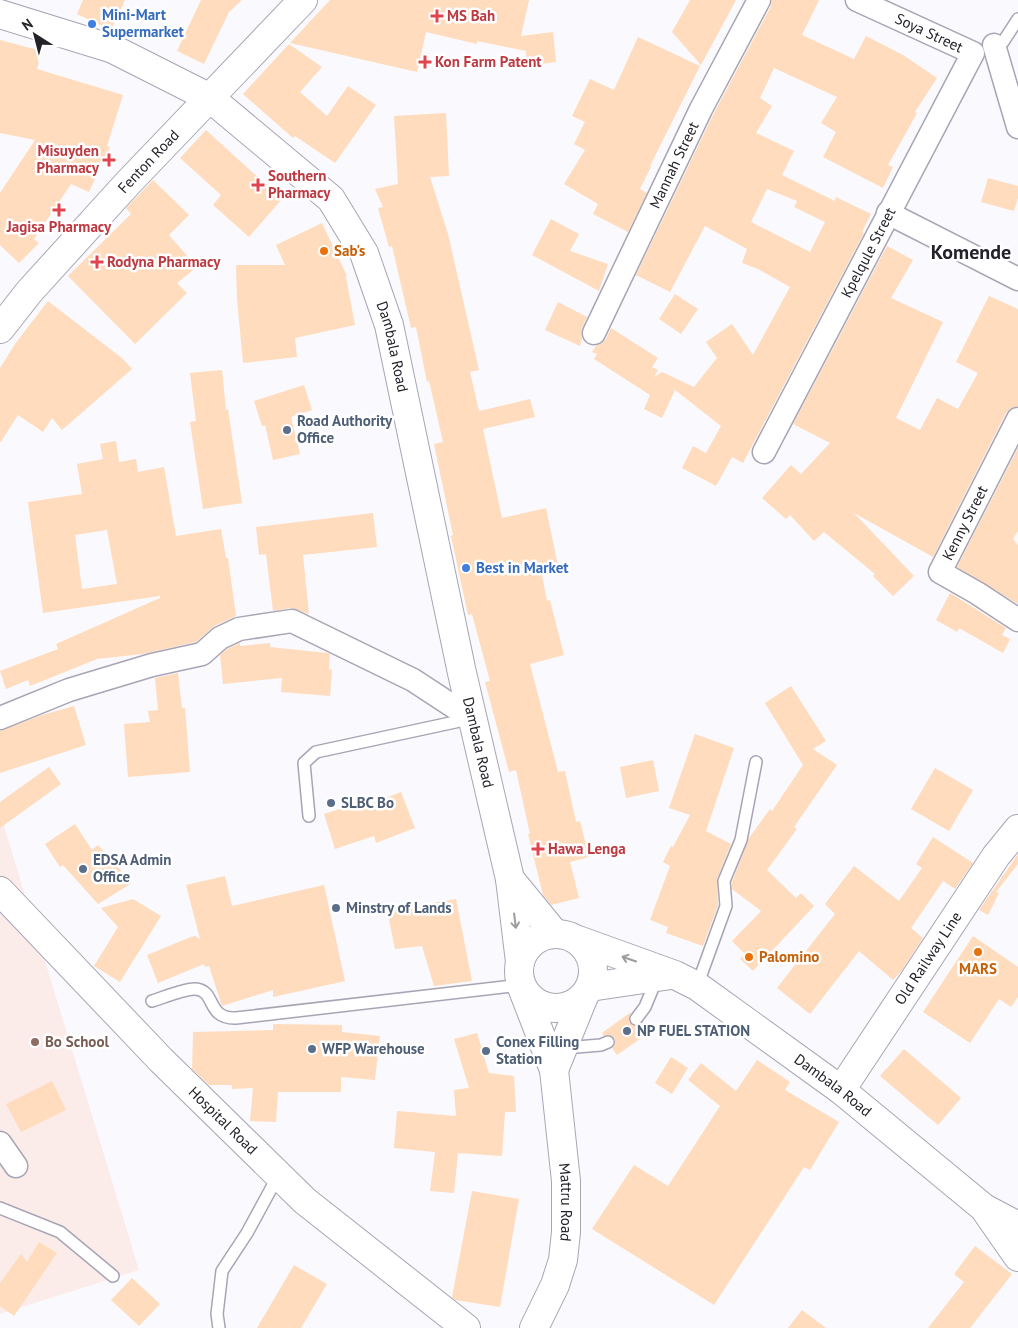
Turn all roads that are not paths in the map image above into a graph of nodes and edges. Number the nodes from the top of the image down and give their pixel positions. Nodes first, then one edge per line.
1 (303, 0) edge
2 (759, 0) edge
3 (857, 0) edge
4 (0, 14) edge
5 (1018, 19) edge
6 (994, 45) junction
7 (973, 53) junction
8 (210, 98) junction
9 (1018, 127) edge
10 (888, 213) junction
11 (1018, 279) edge
12 (0, 329) edge
13 (594, 333) dead end
14 (1018, 419) edge
15 (764, 452) dead end
16 (1018, 620) edge
17 (0, 718) edge
18 (472, 719) junction
19 (756, 762) dead end
20 (309, 816) dead end
21 (1018, 829) edge
22 (510, 879) junction
23 (0, 891) edge
24 (566, 937) junction
25 (520, 974) junction
26 (676, 979) junction
27 (587, 991) junction
28 (152, 1001) dead end
29 (636, 1019) dead end
30 (608, 1042) dead end
31 (558, 1059) junction
32 (841, 1090) junction
33 (0, 1143) edge
34 (16, 1166) dead end
35 (278, 1175) junction
36 (0, 1208) edge
37 (984, 1208) junction
38 (1018, 1226) edge
39 (1018, 1258) edge
40 (113, 1276) dead end
41 (219, 1328) edge
42 (466, 1328) edge
43 (534, 1328) edge

1 - 8 street, Fenton Road
2 - 13 street, Mannah Street
3 - 7 street, Soya Street
4 - 8 street, Dambala Road
5 - 6 lane
6 - 7 lane
6 - 9 street
7 - 10 street, Kpelqule Street
8 - 12 street, Fenton Road
8 - 18 street, Dambala Road
10 - 11 street
10 - 15 street, Kpelqule Street
14 - 16 street, Kenny Street
17 - 18 street
18 - 20 lane
18 - 22 street, Dambala Road
19 - 26 lane
21 - 32 street, Old Railway Line
22 - 24 street, Dambala Road
22 -> 25 street, Dambala Road
23 - 35 street, Hospital Road
24 - 25 street
26 -> 24 street, Dambala Road
24 - 27 street, Mattru Road
25 - 27 street
25 - 28 lane
25 - 31 street, Mattru Road
26 - 27 street
26 - 29 lane
26 - 32 street, Dambala Road
27 - 31 street, Mattru Road
30 - 31 lane
31 - 43 street, Mattru Road
32 - 37 street, Dambala Road
33 - 34 street
35 - 41 lane
35 - 42 street, Hospital Road
36 - 40 lane
37 - 38 street, Dambala Road
37 - 39 street, Dambala Road

